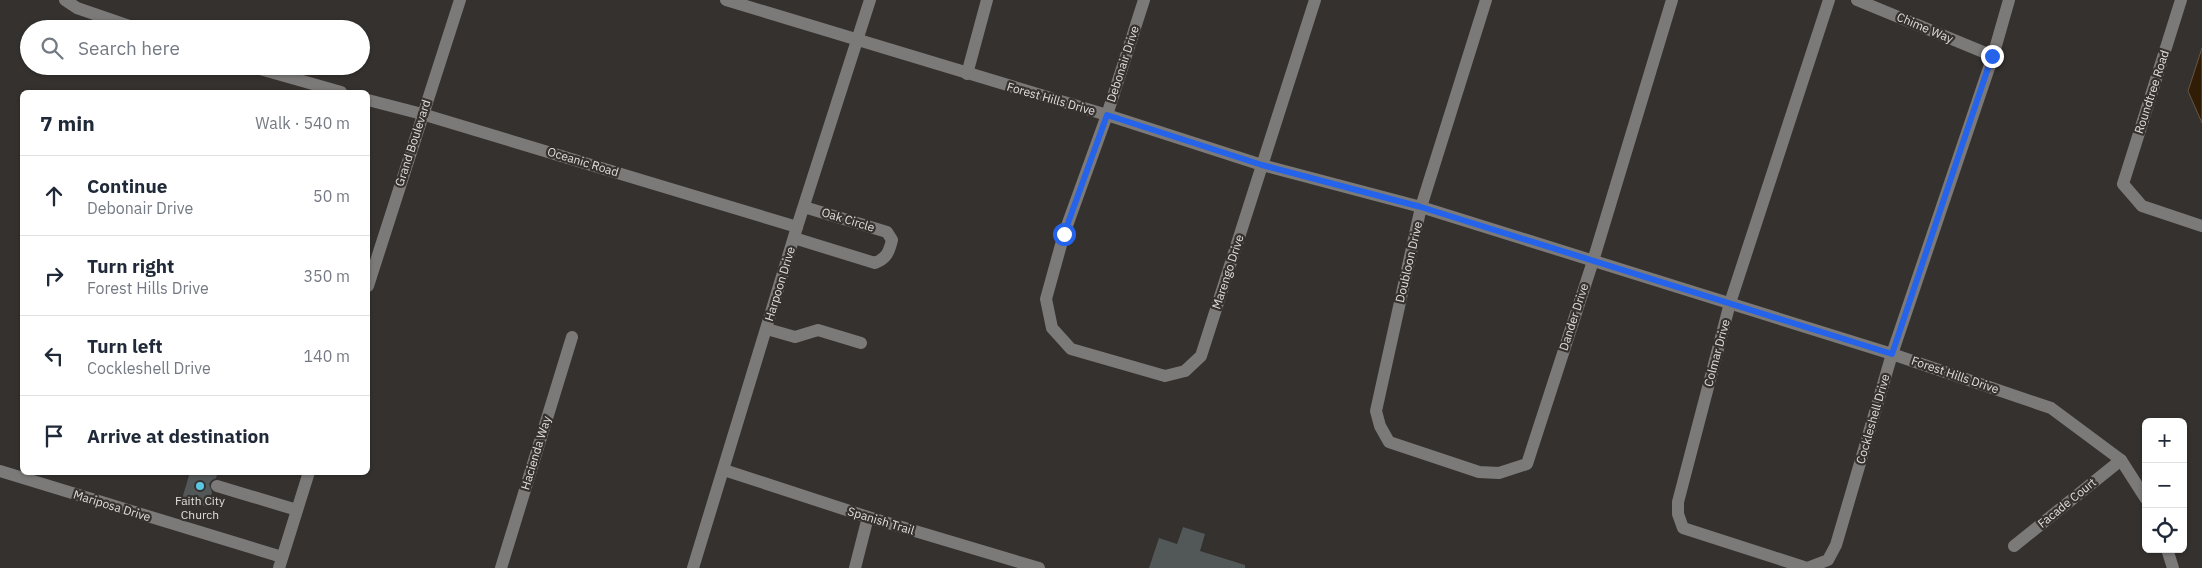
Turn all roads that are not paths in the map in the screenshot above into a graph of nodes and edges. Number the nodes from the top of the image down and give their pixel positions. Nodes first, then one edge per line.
1 (64, 0) edge
2 (460, 0) edge
3 (726, 0) edge
4 (870, 0) edge
5 (987, 0) edge
6 (1144, 0) edge
7 (1315, 0) edge
8 (1486, 0) edge
9 (1672, 0) edge
10 (1829, 0) edge
11 (1857, 0) edge
12 (2009, 0) edge
13 (2181, 0) edge
14 (112, 20) edge
15 (858, 40) junction
16 (1992, 56) junction
17 (967, 74) junction
18 (282, 75) edge
19 (334, 90) edge
20 (370, 101) edge
21 (422, 114) junction
22 (1107, 115) junction
23 (1262, 165) junction
24 (804, 207) junction
25 (1421, 207) junction
26 (2202, 226) edge
27 (796, 233) junction
28 (1593, 260) junction
29 (370, 280) edge
30 (1046, 299) joint
31 (1730, 303) junction
32 (767, 329) junction
33 (572, 337) dead end
34 (861, 344) dead end
35 (1892, 354) junction
36 (1376, 411) joint
37 (2120, 460) junction
38 (724, 470) junction
39 (0, 471) edge
40 (308, 475) edge
41 (217, 486) dead end
42 (2142, 493) edge
43 (297, 510) junction
44 (868, 517) junction
45 (2014, 546) dead end
46 (2168, 553) edge
47 (280, 562) edge
48 (1020, 565) edge
49 (501, 568) edge
50 (693, 568) edge
51 (855, 568) edge
52 (1039, 568) edge
53 (1808, 568) edge
54 (2174, 568) edge

1 - 14 street
2 - 21 street, Grand Boulevard
3 - 15 street, Forest Hills Drive
4 - 15 street, Harpoon Drive
5 - 17 street
6 - 22 street, Debonair Drive
7 - 23 street, Marengo Drive
8 - 25 street, Doubloon Drive
9 - 28 street, Dander Drive
10 - 31 street, Colmar Drive
11 - 16 street, Chime Way
12 - 16 street, Cockleshell Drive
13 - 26 street, Roundtree Road
15 - 17 street, Forest Hills Drive
15 - 24 street, Harpoon Drive
16 - 35 street, Cockleshell Drive
17 - 22 street, Forest Hills Drive
18 - 19 street
20 - 21 street, Oceanic Road
21 - 27 street, Oceanic Road
21 - 29 street, Grand Boulevard
22 - 23 street, Forest Hills Drive
22 - 30 street, Debonair Drive
23 - 25 street, Forest Hills Drive
23 - 30 street, Marengo Drive
24 - 27 street, Harpoon Drive
24 - 27 street, Oak Circle
25 - 28 street, Forest Hills Drive
25 - 36 street, Doubloon Drive
27 - 32 street, Harpoon Drive
28 - 31 street, Forest Hills Drive
28 - 36 street, Dander Drive
31 - 35 street, Forest Hills Drive
31 - 53 street, Colmar Drive
32 - 34 street
32 - 38 street, Harpoon Drive
33 - 49 street, Hacienda Way
35 - 37 street, Forest Hills Drive
35 - 53 street, Cockleshell Drive
37 - 42 street, Forest Hills Drive
37 - 45 street, Facade Court
38 - 44 street, Spanish Trail
38 - 50 street, Harpoon Drive
39 - 47 street, Mariposa Drive
40 - 43 street
41 - 43 street
43 - 47 street
44 - 48 street, Spanish Trail
44 - 51 street
46 - 54 street
48 - 52 street, Spanish Trail

